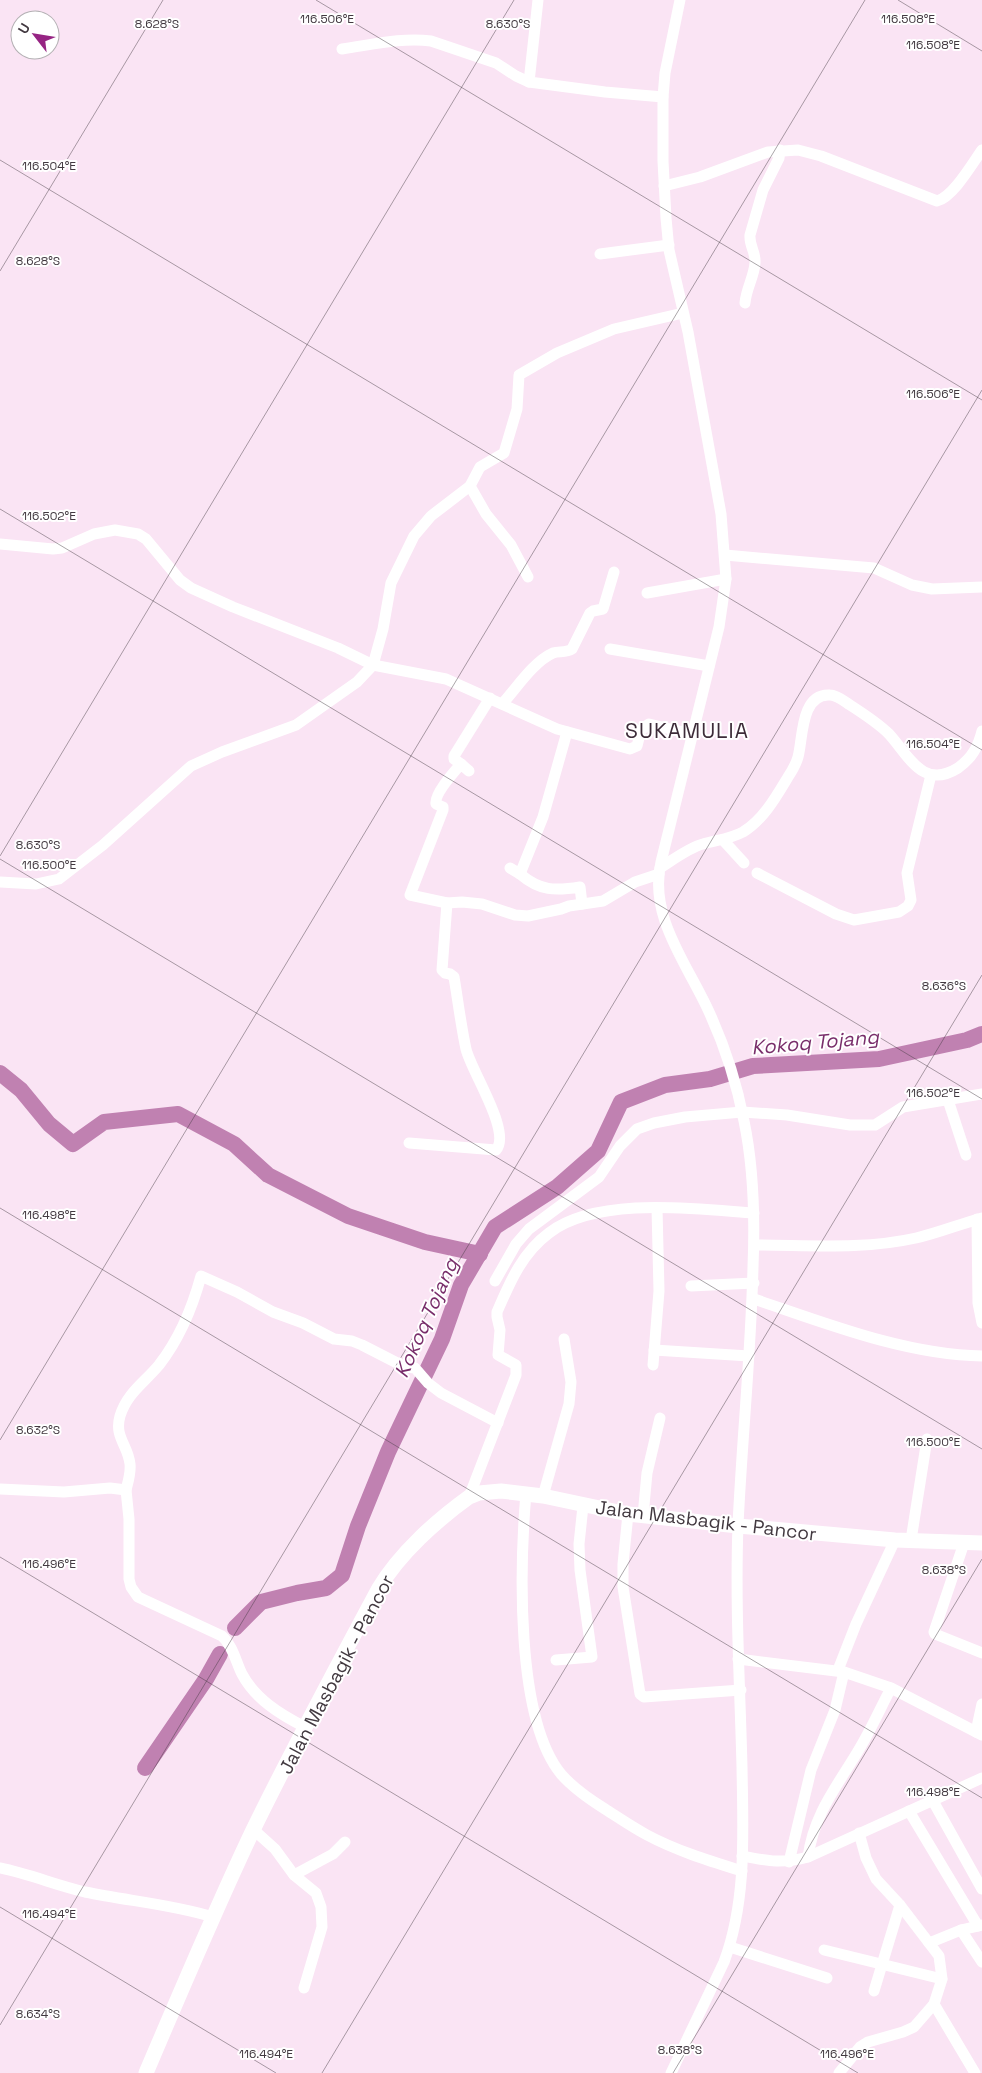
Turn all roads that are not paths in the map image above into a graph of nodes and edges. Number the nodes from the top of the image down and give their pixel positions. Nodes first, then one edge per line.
1 (538, 0) edge
2 (680, 0) edge
3 (342, 49) dead end
4 (529, 82) junction
5 (663, 97) junction
6 (780, 150) junction
7 (982, 150) edge
8 (664, 186) junction
9 (669, 245) junction
10 (600, 254) dead end
11 (745, 303) dead end
12 (683, 313) junction
13 (470, 486) junction
14 (0, 544) edge
15 (725, 555) junction
16 (614, 572) dead end
17 (528, 577) dead end
18 (726, 578) junction
19 (982, 587) edge
20 (647, 593) dead end
21 (610, 649) dead end
22 (373, 666) junction
23 (709, 666) junction
24 (490, 698) junction
25 (502, 704) junction
26 (982, 731) edge
27 (567, 732) junction
28 (692, 734) junction
29 (931, 775) junction
30 (723, 840) junction
31 (744, 863) dead end
32 (659, 871) junction
33 (757, 873) dead end
34 (0, 882) edge
35 (447, 903) junction
36 (582, 904) junction
37 (982, 1094) edge
38 (949, 1105) junction
39 (742, 1112) junction
40 (408, 1143) dead end
41 (966, 1155) dead end
42 (657, 1208) junction
43 (754, 1213) junction
44 (980, 1219) edge
45 (755, 1245) junction
46 (495, 1281) dead end
47 (754, 1283) junction
48 (691, 1286) dead end
49 (754, 1299) junction
50 (982, 1323) edge
51 (564, 1339) dead end
52 (654, 1350) junction
53 (749, 1356) junction
54 (982, 1356) edge
55 (653, 1365) dead end
56 (660, 1418) dead end
57 (498, 1423) junction
58 (927, 1439) dead end
59 (0, 1489) edge
60 (126, 1490) junction
61 (526, 1493) junction
62 (543, 1496) junction
63 (469, 1497) junction
64 (583, 1506) junction
65 (628, 1514) junction
66 (643, 1516) junction
67 (738, 1526) junction
68 (895, 1540) junction
69 (911, 1540) junction
70 (964, 1543) junction
71 (982, 1543) edge
72 (982, 1653) edge
73 (738, 1658) junction
74 (556, 1660) dead end
75 (841, 1671) junction
76 (891, 1688) junction
77 (741, 1690) junction
78 (982, 1704) edge
79 (305, 1727) junction
80 (979, 1733) edge
81 (982, 1778) edge
82 (933, 1801) junction
83 (909, 1811) junction
84 (254, 1830) junction
85 (859, 1833) junction
86 (346, 1842) dead end
87 (742, 1856) junction
88 (808, 1857) junction
89 (789, 1862) junction
90 (0, 1868) edge
91 (742, 1871) junction
92 (294, 1875) junction
93 (982, 1889) edge
94 (900, 1905) junction
95 (213, 1917) junction
96 (962, 1930) junction
97 (981, 1930) edge
98 (929, 1943) junction
99 (730, 1947) junction
100 (824, 1950) dead end
101 (982, 1962) edge
102 (883, 1964) junction
103 (827, 1978) dead end
104 (942, 1979) junction
105 (304, 1988) dead end
106 (874, 1991) dead end
107 (934, 2004) junction
108 (146, 2073) edge
109 (671, 2073) edge
110 (839, 2073) edge
111 (975, 2073) edge

1 - 4 street
2 - 5 street
3 - 4 street
4 - 5 street
5 - 8 street
6 - 7 street
6 - 8 street
6 - 11 street
8 - 9 street
9 - 10 street
9 - 12 street
12 - 13 street
12 - 15 street
13 - 17 street
13 - 22 street
14 - 22 street
15 - 18 street
15 - 19 street
16 - 25 street
18 - 20 street
18 - 23 street
21 - 23 street
22 - 24 street
22 - 34 street
23 - 28 street
24 - 25 street
24 - 35 street
25 - 27 street
26 - 29 street
27 - 28 street
27 - 36 street
28 - 32 street
29 - 30 street
29 - 33 street
30 - 31 street
30 - 32 street
32 - 36 street
32 - 39 street
35 - 36 street
35 - 40 street
37 - 38 street
38 - 39 street
38 - 41 street
39 - 43 street
39 - 46 street
42 - 43 street
42 - 52 street
42 - 57 street
43 - 45 street
44 - 45 street
44 - 50 street
45 - 47 street
47 - 48 street
47 - 49 street
49 - 53 street
49 - 54 street
51 - 62 street
52 - 53 street
52 - 55 street
53 - 67 street
56 - 66 street
57 - 60 street
57 - 63 street
58 - 69 street
59 - 60 street
60 - 79 street
61 - 62 main road, Jalan Masbagik - Pancor
61 - 63 main road, Jalan Masbagik - Pancor
61 - 91 street
62 - 64 main road, Jalan Masbagik - Pancor
63 - 79 main road, Jalan Masbagik - Pancor
64 - 65 main road, Jalan Masbagik - Pancor
64 - 74 street
65 - 66 main road, Jalan Masbagik - Pancor
65 - 77 street
66 - 67 main road, Jalan Masbagik - Pancor
67 - 68 main road, Jalan Masbagik - Pancor
67 - 73 street
68 - 69 main road, Jalan Masbagik - Pancor
68 - 75 street
69 - 70 main road, Jalan Masbagik - Pancor
70 - 71 main road, Jalan Masbagik - Pancor
70 - 72 street
73 - 75 street
73 - 77 street
75 - 76 street
75 - 89 street
76 - 80 street
76 - 88 street
77 - 87 street
78 - 80 street
79 - 84 main road, Jalan Masbagik - Pancor
81 - 82 street
82 - 83 street
82 - 93 street
83 - 85 street
83 - 97 street
84 - 92 street
84 - 95 main road, Jalan Masbagik - Pancor
85 - 88 street
85 - 94 street
86 - 92 street
87 - 89 street
87 - 91 street
88 - 89 street
90 - 95 street
91 - 99 street
92 - 105 street
94 - 98 street
94 - 102 street
95 - 108 main road, Jalan Masbagik - Pancor
96 - 97 street
96 - 98 street
96 - 101 street
98 - 104 street
99 - 103 street
99 - 109 street
100 - 102 street
102 - 104 street
102 - 106 street
104 - 107 street
107 - 110 street
107 - 111 street

